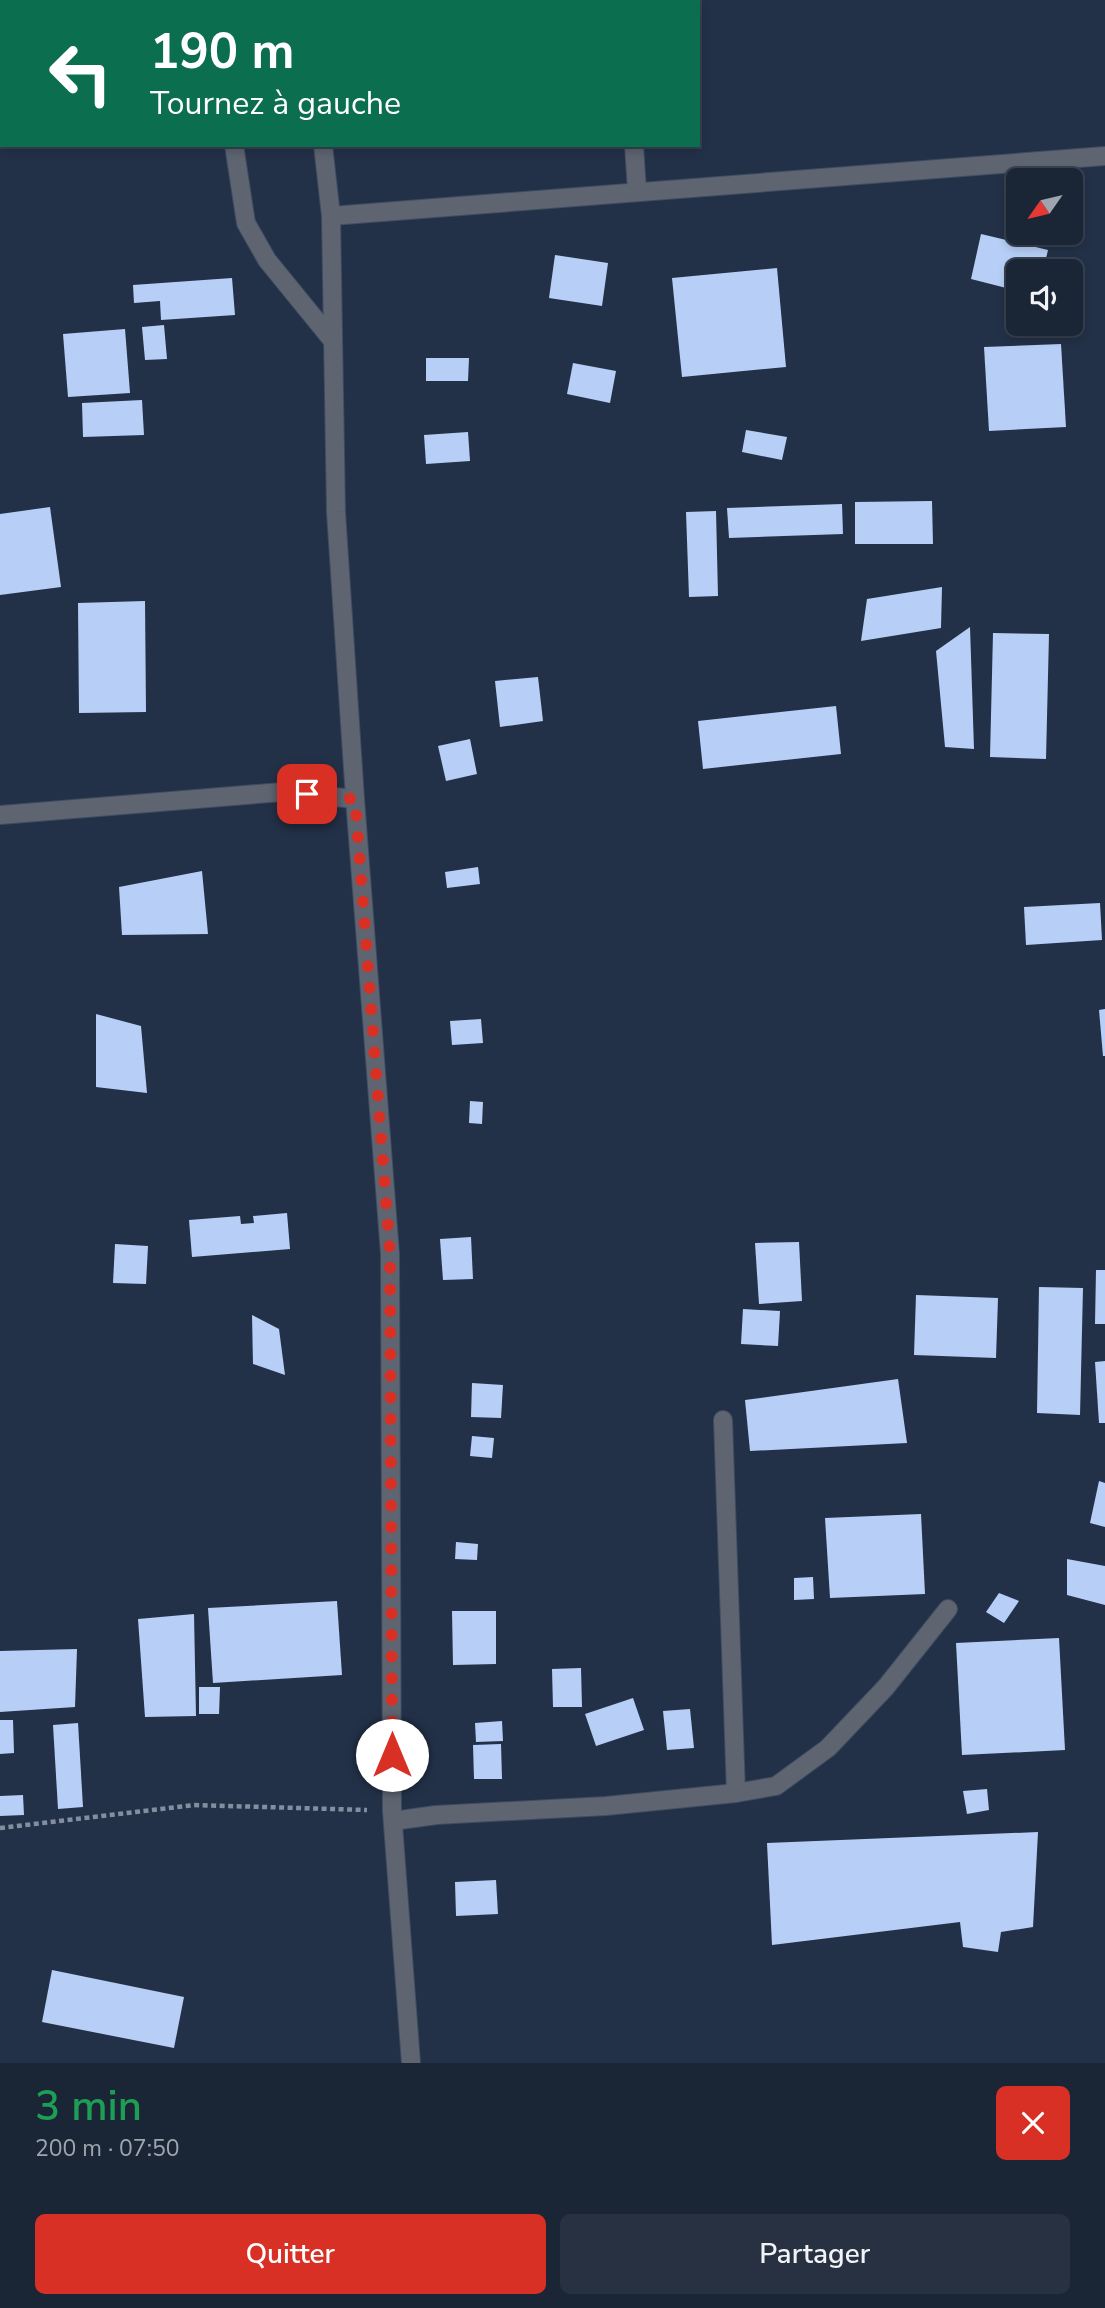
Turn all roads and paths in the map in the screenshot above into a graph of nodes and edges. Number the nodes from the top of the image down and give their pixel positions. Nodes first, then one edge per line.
1 (234, 147) edge
2 (323, 147) edge
3 (634, 147) edge
4 (1105, 156) edge
5 (637, 191) junction
6 (331, 216) junction
7 (333, 341) junction
8 (355, 799) junction
9 (0, 815) edge
10 (723, 1420) dead end
11 (948, 1608) dead end
12 (736, 1793) junction
13 (393, 1816) junction
14 (0, 1828) edge
15 (411, 2063) edge

1 - 7 street
2 - 6 street
3 - 5 street
4 - 5 street
5 - 6 street
6 - 7 street
7 - 8 street
8 - 9 street
8 - 13 street
10 - 12 street
11 - 12 street
12 - 13 street
13 - 14 path
13 - 15 street

